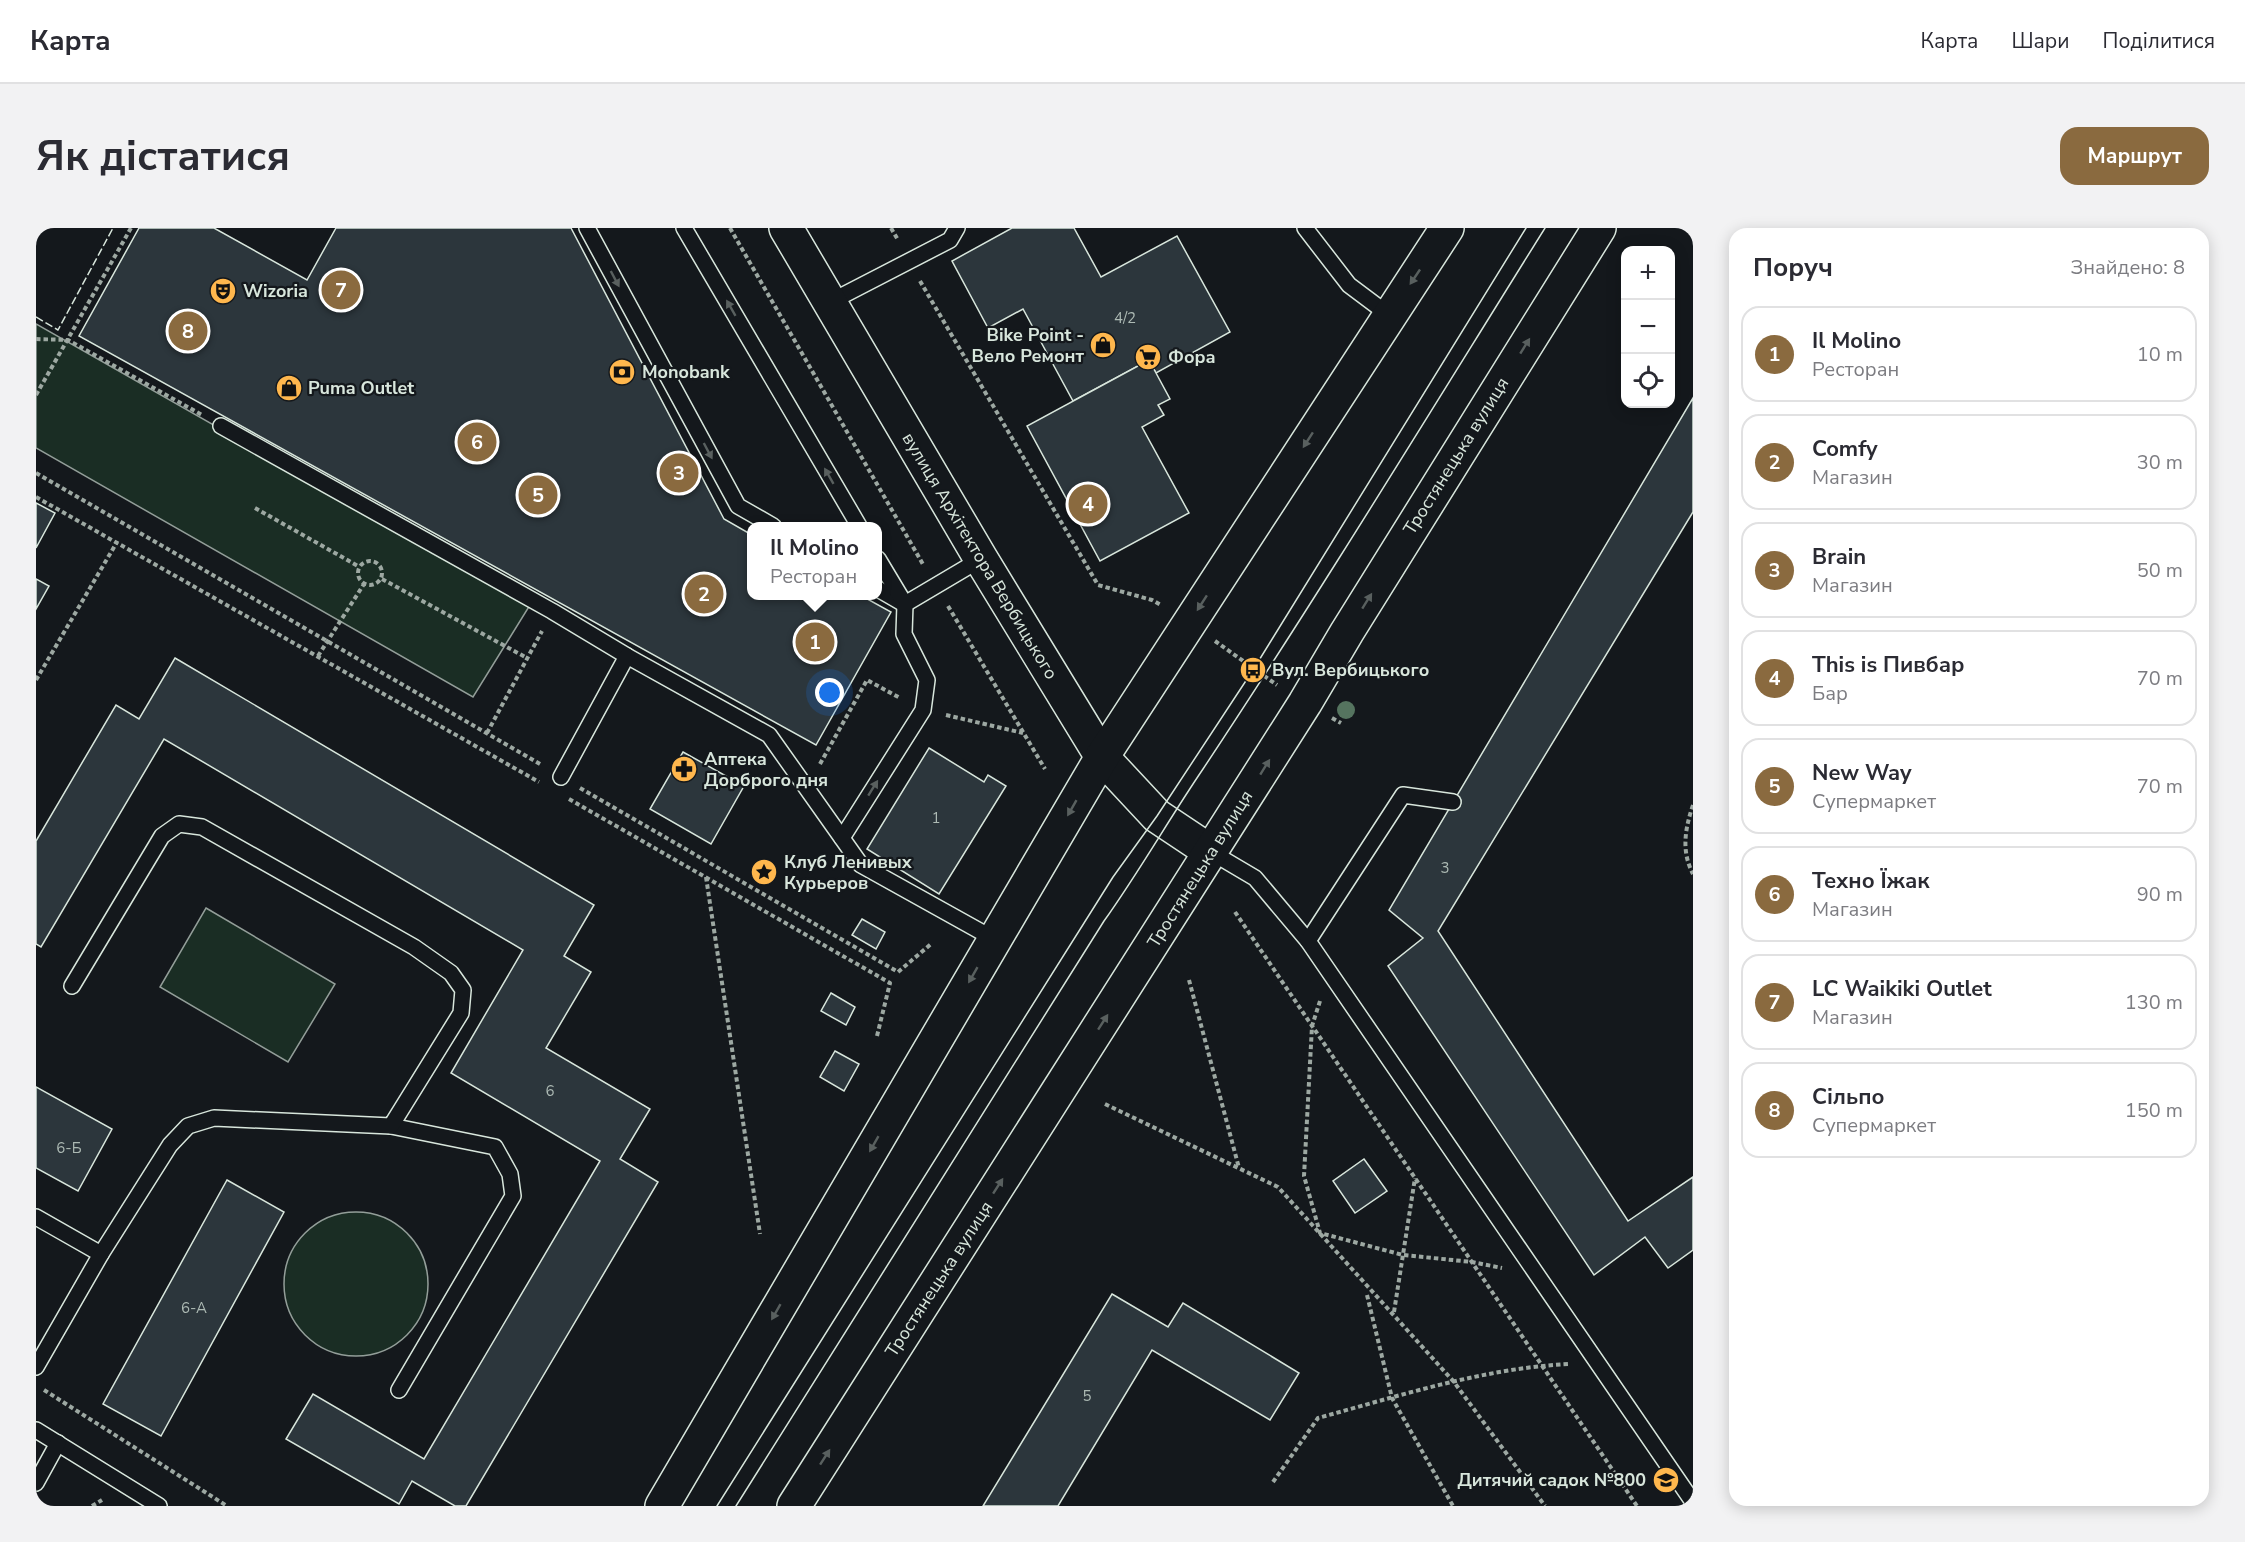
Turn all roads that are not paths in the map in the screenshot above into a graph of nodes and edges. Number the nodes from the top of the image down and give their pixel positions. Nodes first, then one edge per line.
1 (587, 228) edge
2 (684, 228) edge
3 (786, 228) edge
4 (957, 228) edge
5 (1305, 228) edge
6 (1447, 228) edge
7 (1599, 228) edge
8 (830, 302) junction
9 (1389, 315) junction
10 (221, 426) road end
11 (766, 522) edge
12 (857, 522) edge
13 (981, 559) junction
14 (882, 566) edge
15 (882, 591) edge
16 (904, 604) junction
17 (627, 656) junction
18 (1102, 757) junction
19 (561, 777) road end
20 (1453, 802) dead end
21 (842, 838) junction
22 (1211, 852) junction
23 (994, 939) junction
24 (1308, 941) junction
25 (72, 986) dead end
26 (391, 1126) junction
27 (36, 1217) edge
28 (101, 1254) junction
29 (36, 1367) edge
30 (399, 1390) dead end
31 (36, 1430) edge
32 (58, 1443) junction
33 (36, 1483) edge
34 (1693, 1502) edge
35 (159, 1506) edge
36 (662, 1506) edge
37 (794, 1506) edge

1 -> 11 lane
12 -> 2 lane
3 - 8 main road, вулиця Архітектора Вербицького
4 - 8 lane
5 - 9 lane
6 -> 9 main road
22 -> 7 main road, Тростянецька вулиця
8 - 13 main road, вулиця Архітектора Вербицького
9 -> 18 main road
10 - 17 lane
13 - 16 lane
13 - 18 main road, вулиця Архітектора Вербицького
14 - 16 lane
15 - 16 lane
21 -> 16 lane
17 - 19 lane
17 - 21 lane
18 - 22 main road, вулиця Архітектора Вербицького
18 -> 23 main road
20 - 24 lane
21 - 23 lane
22 - 24 lane
37 -> 22 main road, Тростянецька вулиця
23 -> 36 main road
24 - 34 lane
25 - 26 lane
26 - 28 lane
26 - 30 lane
27 - 28 lane
28 - 29 lane
31 - 32 lane
32 - 33 lane
32 - 35 lane

